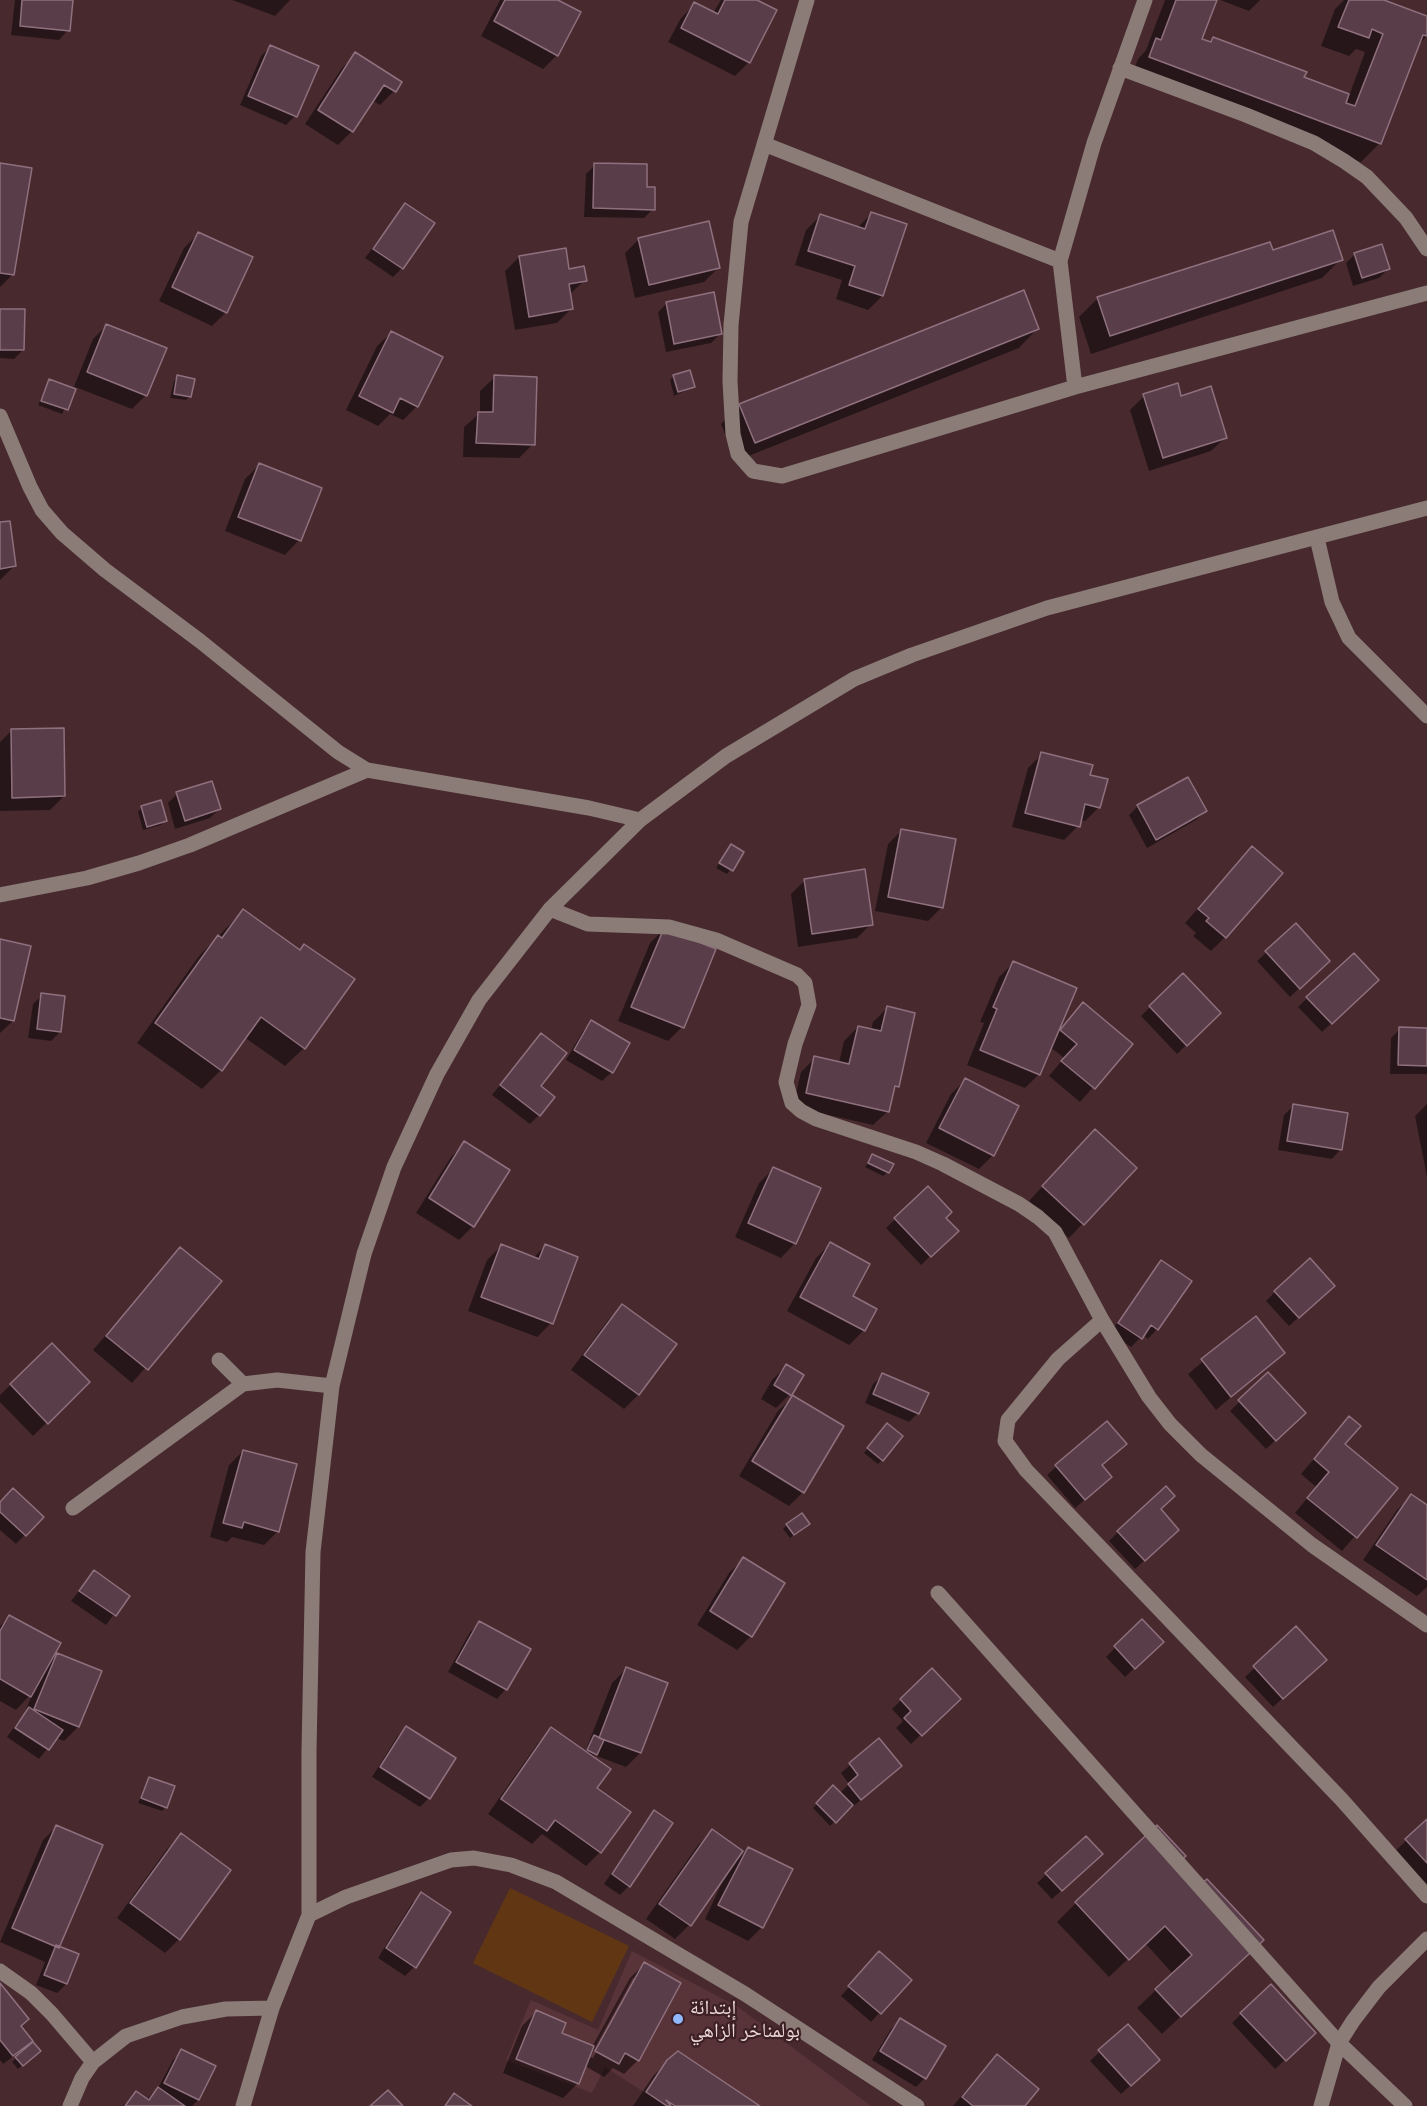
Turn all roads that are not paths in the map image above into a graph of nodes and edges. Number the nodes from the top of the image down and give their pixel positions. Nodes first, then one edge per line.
1 (807, 0) edge
2 (1145, 0) edge
3 (1120, 68) junction
4 (764, 144) junction
5 (1427, 249) edge
6 (1060, 261) junction
7 (1427, 293) edge
8 (1076, 387) junction
9 (0, 416) edge
10 (1427, 508) edge
11 (1317, 538) junction
12 (1427, 716) edge
13 (367, 770) junction
14 (640, 820) junction
15 (0, 895) edge
16 (550, 909) junction
17 (1102, 1320) junction
18 (219, 1360) dead end
19 (243, 1384) junction
20 (332, 1386) junction
21 (73, 1508) dead end
22 (938, 1593) dead end
23 (1427, 1625) edge
24 (1427, 1896) edge
25 (309, 1915) junction
26 (1427, 1939) edge
27 (0, 1971) edge
28 (272, 2008) junction
29 (1339, 2043) junction
30 (93, 2062) junction
31 (70, 2106) edge
32 (243, 2106) edge
33 (917, 2106) edge
34 (1321, 2106) edge
35 (1405, 2106) edge

1 - 4 street
2 - 3 street
3 - 5 street
3 - 6 street
4 - 6 street
4 - 8 street
6 - 8 street
7 - 8 street
9 - 13 street
10 - 11 street
11 - 12 street
11 - 14 street
13 - 14 street
13 - 15 street
14 - 16 street
16 - 17 street
16 - 20 street
17 - 23 street
17 - 24 street
18 - 19 street
19 - 20 street
19 - 21 street
20 - 25 street
22 - 29 street
25 - 28 street
25 - 33 street
26 - 29 street
27 - 30 street
28 - 30 street
28 - 32 street
29 - 34 street
29 - 35 street
30 - 31 street

